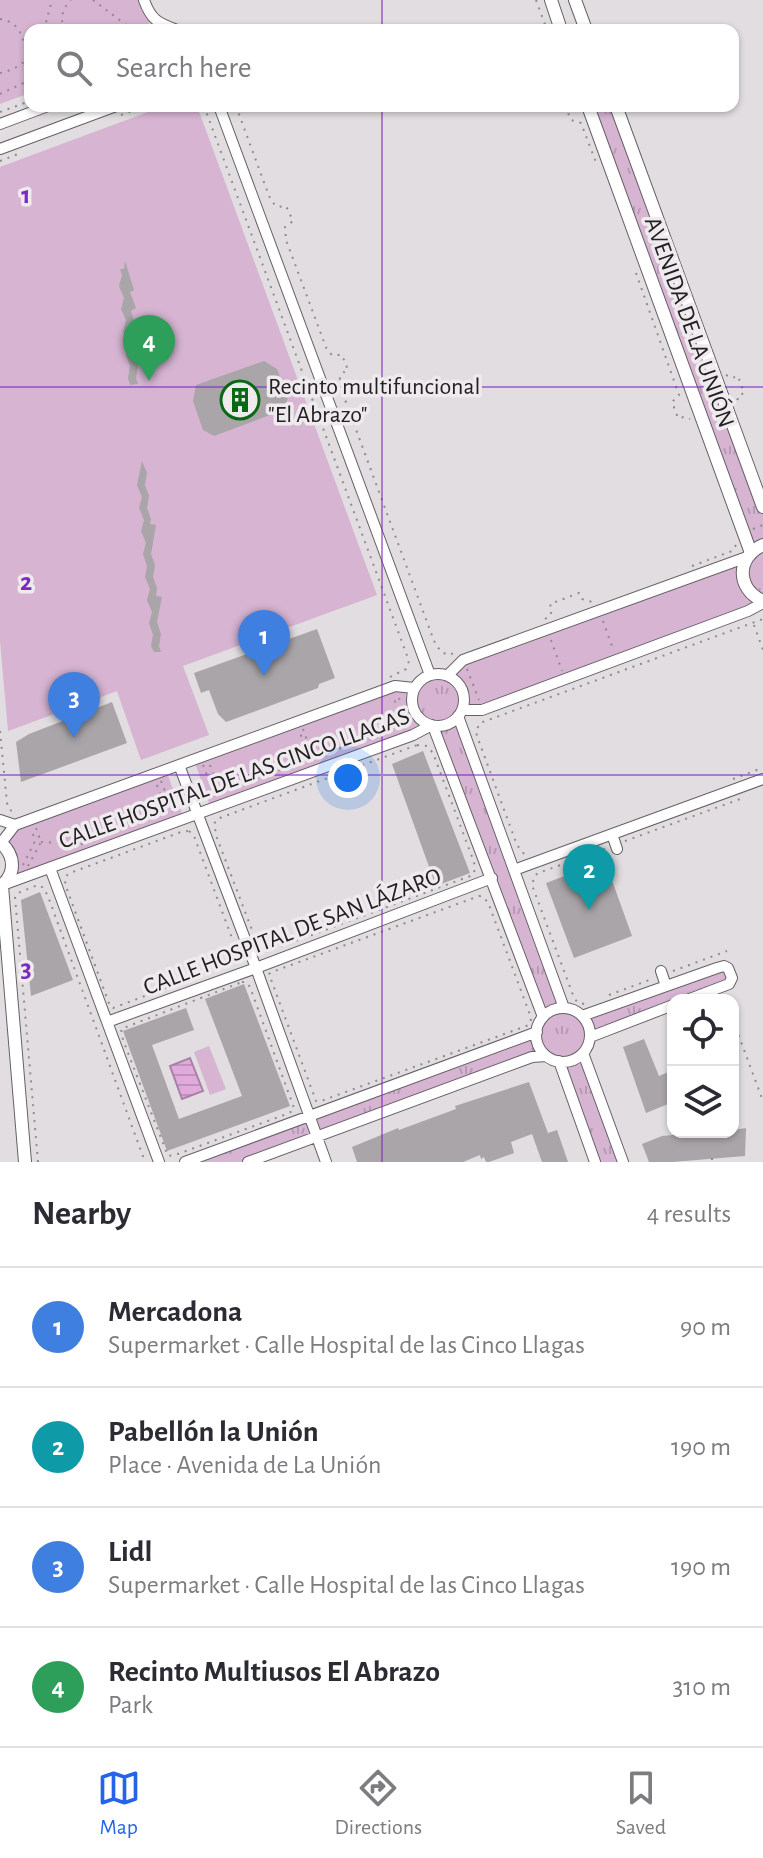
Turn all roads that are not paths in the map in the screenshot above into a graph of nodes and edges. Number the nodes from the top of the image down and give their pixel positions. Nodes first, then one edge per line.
1 (144, 0) edge
2 (551, 0) edge
3 (575, 0) edge
4 (161, 24) edge
5 (559, 24) edge
6 (584, 24) edge
7 (32, 112) edge
8 (100, 112) edge
9 (221, 112) edge
10 (590, 112) edge
11 (618, 112) edge
12 (0, 124) edge
13 (0, 149) edge
14 (763, 507) edge
15 (763, 545) edge
16 (749, 555) junction
17 (763, 602) edge
18 (430, 675) junction
19 (448, 675) junction
20 (414, 688) junction
21 (460, 713) junction
22 (432, 725) junction
23 (179, 765) junction
24 (763, 779) edge
25 (197, 815) junction
26 (0, 820) edge
27 (15, 825) junction
28 (0, 840) edge
29 (50, 868) junction
30 (514, 870) junction
31 (492, 878) junction
32 (2, 886) edge
33 (256, 968) junction
34 (703, 994) edge
35 (667, 1007) edge
36 (564, 1008) junction
37 (582, 1016) junction
38 (543, 1017) junction
39 (107, 1022) junction
40 (537, 1032) junction
41 (590, 1037) junction
42 (583, 1053) junction
43 (546, 1056) junction
44 (559, 1061) junction
45 (309, 1115) junction
46 (316, 1137) junction
47 (25, 1162) edge
48 (159, 1162) edge
49 (185, 1162) edge
50 (248, 1162) edge
51 (326, 1162) edge
52 (595, 1162) edge
53 (623, 1162) edge

1 - 4 street
2 - 5 main road
3 - 6 main road
7 - 12 street
8 - 13 street
9 - 18 street
10 - 16 main road, AVENIDA DE LA UNIÓN
11 - 14 main road, AVENIDA DE LA UNIÓN
15 - 16 main road
16 - 17 main road, AVENIDA DE LA UNIÓN
16 - 19 street
17 - 21 street
18 - 19 street
18 - 20 street
19 - 21 street
20 - 22 street
20 - 23 street, CALLE HOSPITAL DE LAS CINCO LLAGAS
21 - 22 street
21 - 30 street
22 - 25 street, CALLE HOSPITAL DE LAS CINCO LLAGAS
22 - 31 street
23 - 25 street
23 - 27 street, CALLE HOSPITAL DE LAS CINCO LLAGAS
24 - 30 street
25 - 29 street, CALLE HOSPITAL DE LAS CINCO LLAGAS
25 - 33 street
26 - 27 street
27 - 28 street
28 - 32 main road
29 - 32 street, CALLE HOSPITAL DE LAS CINCO LLAGAS
29 - 39 street
30 - 36 street
31 - 33 street, CALLE HOSPITAL DE SAN LÁZARO
31 - 38 street
32 - 47 main road
33 - 39 street, CALLE HOSPITAL DE SAN LÁZARO
33 - 45 street
34 - 37 street
35 - 41 street
36 - 37 street
36 - 38 street
37 - 41 street
38 - 40 street
39 - 48 street
40 - 43 street
40 - 45 street
41 - 42 street
42 - 44 street
42 - 53 street
43 - 44 street
43 - 46 street
44 - 52 street
45 - 46 street
45 - 49 street
46 - 50 street
46 - 51 street

